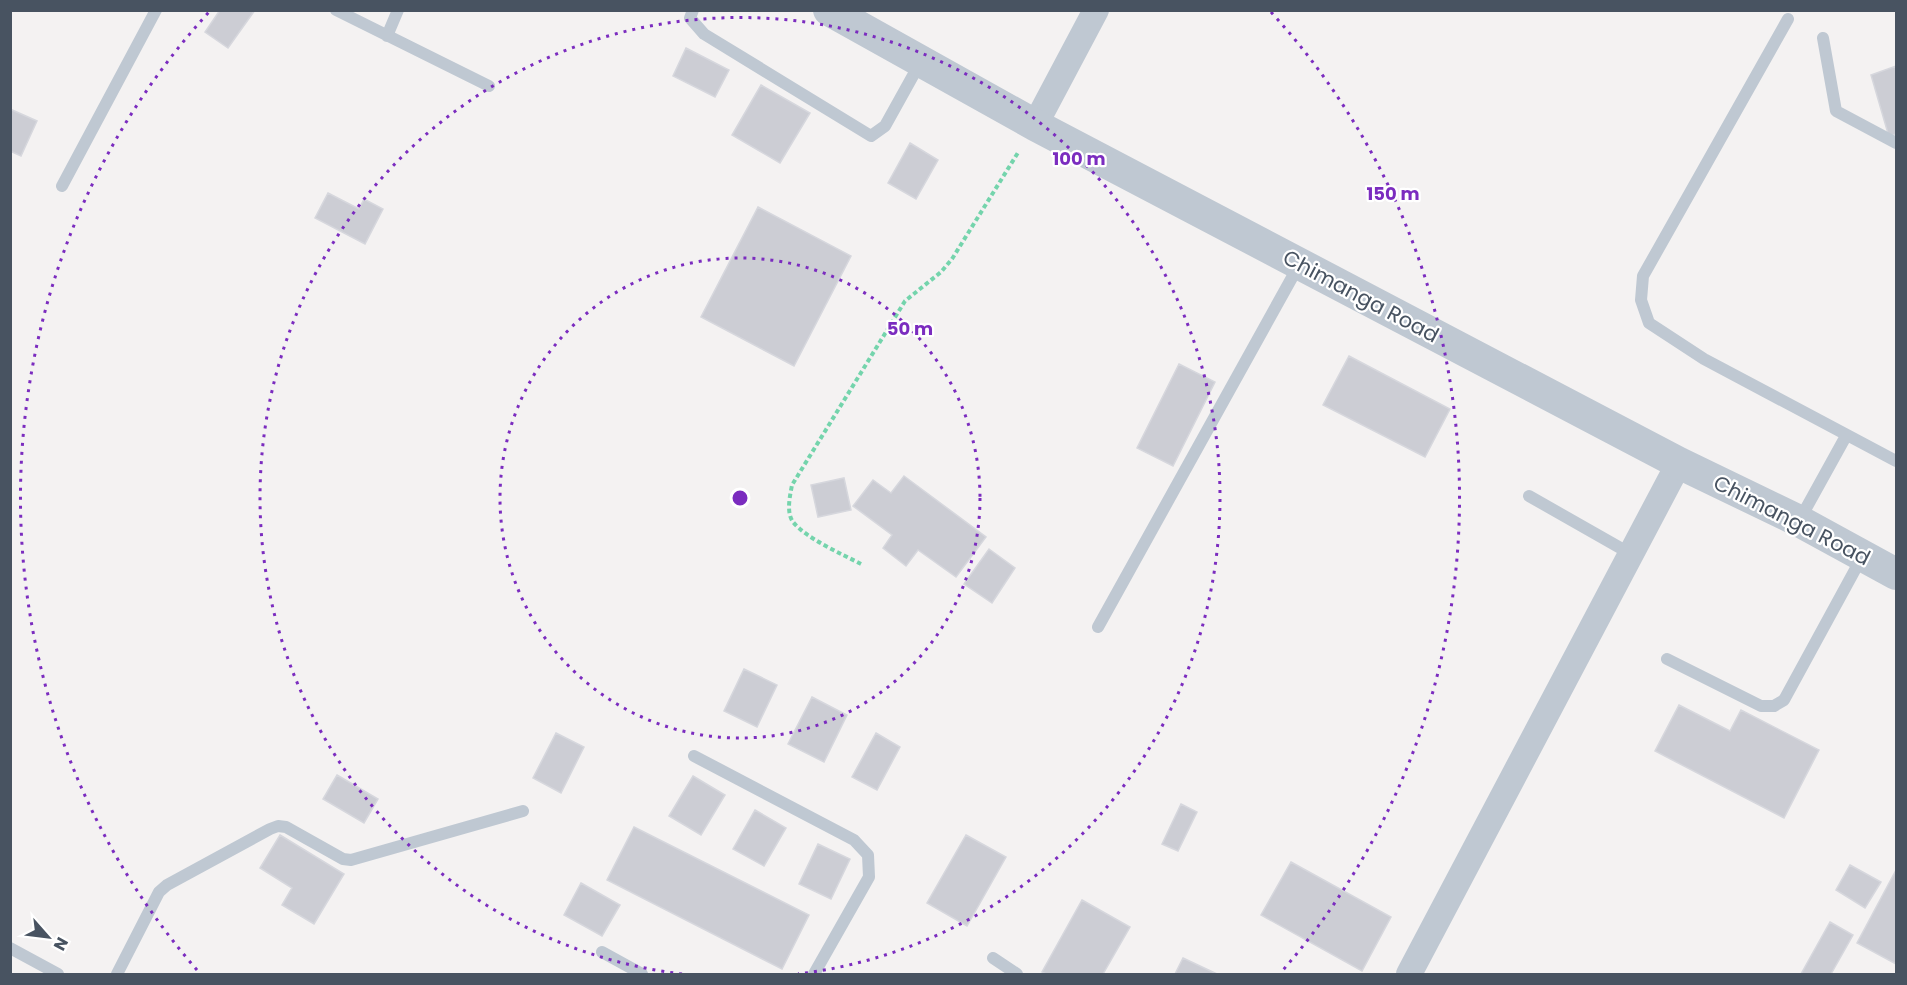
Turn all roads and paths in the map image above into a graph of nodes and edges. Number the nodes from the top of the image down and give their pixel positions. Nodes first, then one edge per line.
1 (156, 10) edge
2 (336, 10) edge
3 (398, 10) edge
4 (693, 10) edge
5 (829, 10) edge
6 (1096, 10) edge
7 (1788, 19) dead end
8 (387, 36) junction
9 (1823, 38) dead end
10 (921, 62) junction
11 (489, 86) dead end
12 (1035, 125) junction
13 (1896, 143) edge
14 (62, 186) dead end
15 (1300, 264) junction
16 (1846, 436) junction
17 (1896, 461) edge
18 (1679, 464) junction
19 (1529, 496) dead end
20 (1799, 522) junction
21 (1631, 554) junction
22 (1863, 556) junction
23 (861, 564) dead end
24 (1896, 574) edge
25 (1098, 627) dead end
26 (1667, 659) dead end
27 (694, 756) dead end
28 (523, 811) dead end
29 (10, 948) edge
30 (602, 952) dead end
31 (993, 958) dead end
32 (58, 975) edge
33 (117, 975) edge
34 (642, 975) edge
35 (814, 975) edge
36 (1017, 975) edge
37 (1408, 975) edge

1 - 14 lane
2 - 8 lane
3 - 8 lane
4 - 10 lane
5 - 10 street, Chimanga Road
6 - 12 street
7 - 16 lane
8 - 11 lane
9 - 13 lane
10 - 12 street, Chimanga Road
12 - 15 street, Chimanga Road
12 - 23 path
15 - 18 street, Chimanga Road
15 - 25 lane
16 - 17 lane
16 - 20 lane
18 - 20 street, Chimanga Road
18 - 21 street
19 - 21 lane
20 - 22 street, Chimanga Road
21 - 37 street
22 - 24 street, Chimanga Road
22 - 26 lane
27 - 35 lane
28 - 33 lane
29 - 32 lane
30 - 34 lane
31 - 36 lane

